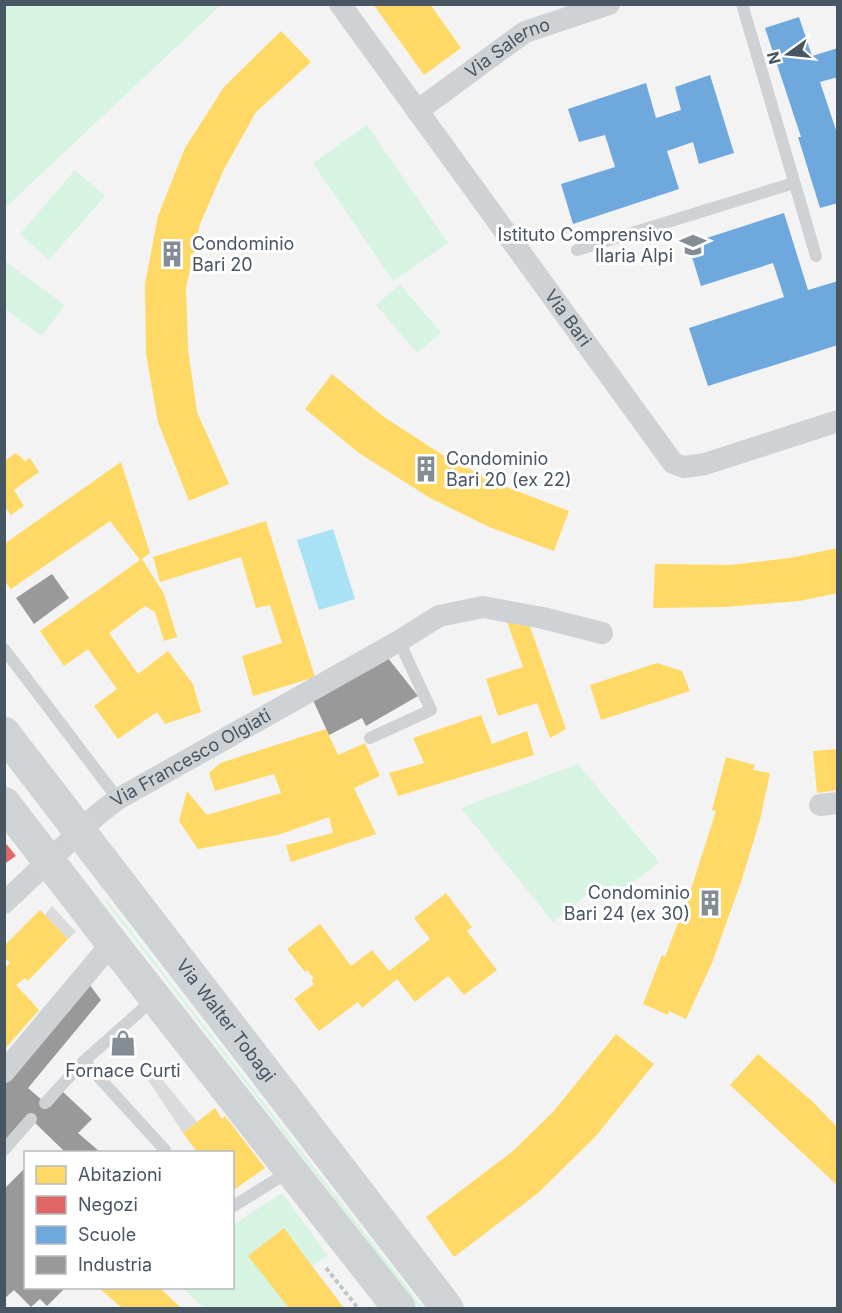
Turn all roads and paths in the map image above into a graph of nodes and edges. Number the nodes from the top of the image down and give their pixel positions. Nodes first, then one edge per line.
1 (340, 4) edge
2 (609, 4) edge
3 (742, 4) edge
4 (417, 111) junction
5 (794, 183) junction
6 (577, 250) dead end
7 (816, 256) dead end
8 (837, 421) edge
9 (602, 633) dead end
10 (399, 641) junction
11 (4, 649) edge
12 (4, 733) edge
13 (370, 738) dead end
14 (118, 799) junction
15 (4, 803) edge
16 (80, 831) junction
17 (48, 860) junction
18 (4, 903) edge
19 (112, 943) junction
20 (155, 998) junction
21 (84, 1061) junction
22 (4, 1072) edge
23 (45, 1103) dead end
24 (31, 1119) dead end
25 (4, 1150) edge
26 (165, 1150) dead end
27 (291, 1171) junction
28 (234, 1206) edge
29 (326, 1268) dead end
30 (358, 1308) edge
31 (399, 1308) edge
32 (447, 1308) edge

1 - 4 street, Via Bari
2 - 4 street, Via Salerno
3 - 5 lane
4 - 8 street, Via Bari
5 - 6 lane
5 - 7 lane
9 - 10 street, Via Francesco Olgiati
10 - 13 lane
10 - 14 street, Via Francesco Olgiati
11 - 14 lane
12 - 16 street, Via Walter Tobagi
14 - 16 street, Via Francesco Olgiati
15 - 17 street
16 - 17 street, Via Francesco Olgiati
16 - 32 street, Via Walter Tobagi
17 - 18 street, Via Francesco Olgiati
17 - 19 street
19 - 20 street
19 - 22 street
20 - 21 lane
20 - 27 street
21 - 23 lane
21 - 26 lane
24 - 25 lane
27 - 28 lane
27 - 31 street
29 - 30 path

